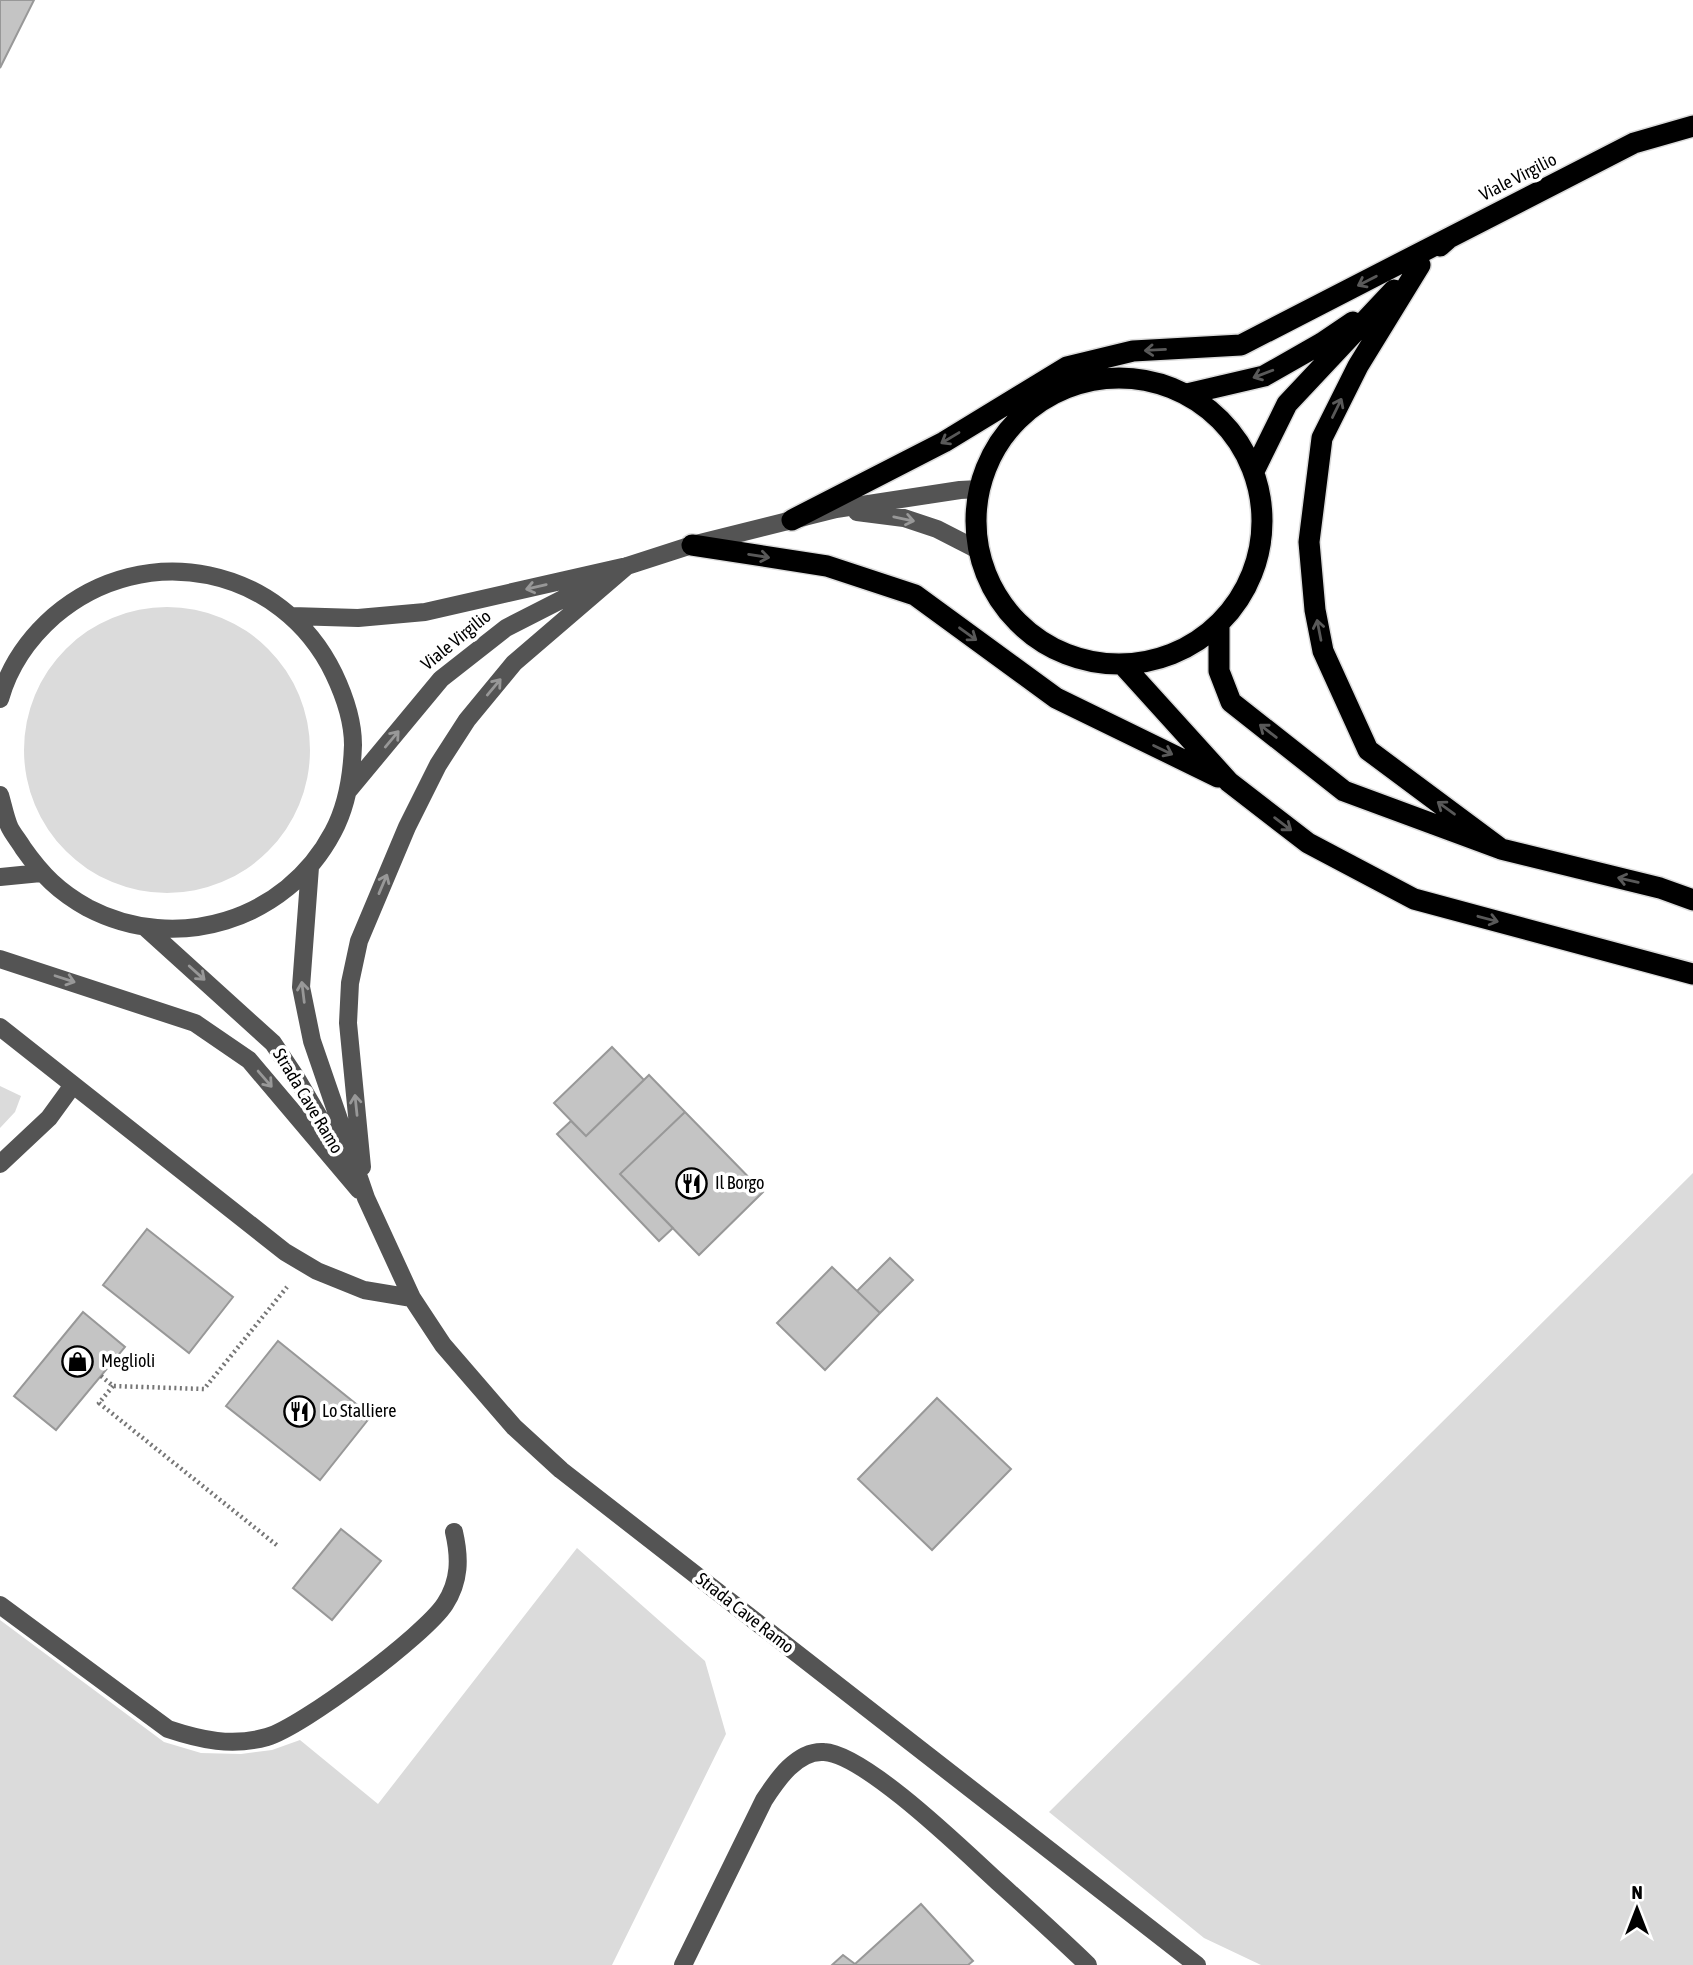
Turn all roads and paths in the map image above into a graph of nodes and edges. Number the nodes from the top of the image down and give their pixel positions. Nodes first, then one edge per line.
1 (1693, 126) edge
2 (1449, 238) junction
3 (1420, 265) junction
4 (1383, 301) junction
5 (1187, 394) junction
6 (1254, 471) junction
7 (979, 489) junction
8 (836, 509) junction
9 (792, 520) junction
10 (692, 545) junction
11 (978, 550) junction
12 (627, 566) junction
13 (292, 616) junction
14 (1219, 625) junction
15 (9, 657) edge
16 (1123, 665) junction
17 (0, 699) edge
18 (1230, 782) junction
19 (348, 791) junction
20 (0, 795) edge
21 (1501, 849) junction
22 (310, 867) junction
23 (41, 873) junction
24 (0, 877) edge
25 (1693, 900) edge
26 (146, 928) junction
27 (0, 958) edge
28 (1693, 974) edge
29 (0, 1027) edge
30 (73, 1085) junction
31 (0, 1164) edge
32 (366, 1198) junction
33 (305, 1265) junction
34 (412, 1298) junction
35 (101, 1376) dead end
36 (113, 1386) junction
37 (454, 1532) dead end
38 (279, 1547) dead end
39 (0, 1605) edge
40 (683, 1965) edge
41 (1088, 1965) edge
42 (1197, 1965) edge

1 - 2 highway, Viale Virgilio
2 - 3 highway, Viale Virgilio
2 -> 9 highway
3 - 4 highway, Viale Virgilio
21 -> 3 highway
4 -> 5 highway, Viale Virgilio
4 - 6 highway, Viale Virgilio
5 - 6 highway
5 - 7 highway
6 - 14 highway
7 - 8 street, Viale Virgilio
7 - 11 highway
8 - 9 street, Viale Virgilio
8 -> 11 street, Viale Virgilio
9 - 10 street, Viale Virgilio
10 - 12 street, Viale Virgilio
10 -> 18 highway
11 - 16 highway
12 -> 13 street, Viale Virgilio
19 -> 12 street, Viale Virgilio
32 -> 12 street
13 - 15 street
13 - 19 street
14 - 16 highway
21 -> 14 highway
15 - 17 street
16 - 18 highway
18 -> 28 highway
19 - 22 street
20 - 23 street
25 -> 21 highway
22 - 26 street
32 -> 22 street, Strada Cave Ramo
23 - 24 street
23 - 26 street
26 -> 32 street, Strada Cave Ramo
27 -> 32 street
29 - 30 street
30 - 31 street
30 - 33 street
32 - 34 street, Strada Cave Ramo
33 - 34 street
33 - 36 path
34 - 42 street, Strada Cave Ramo
35 - 36 path
36 - 38 path
37 - 39 street
40 - 41 street

